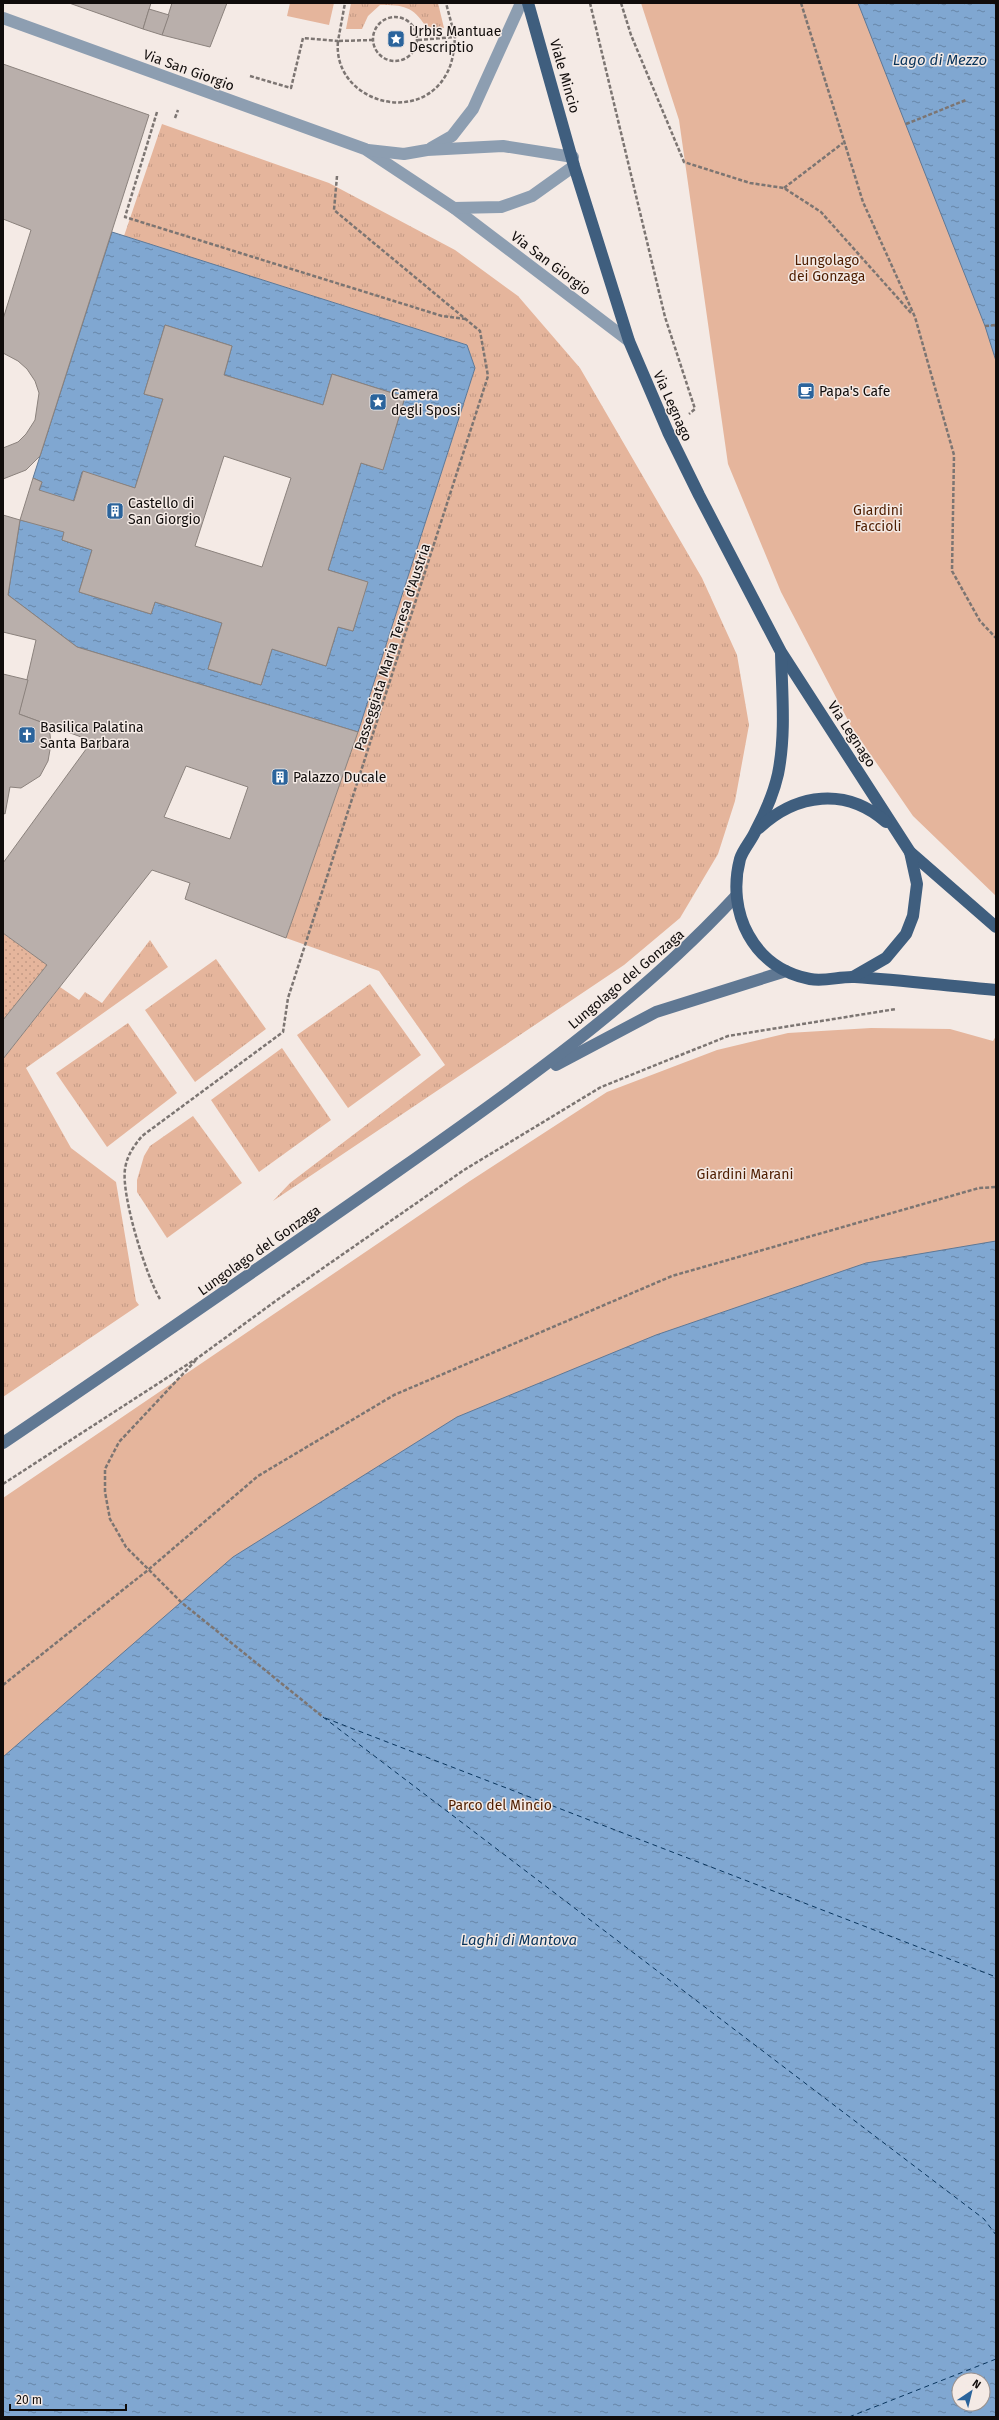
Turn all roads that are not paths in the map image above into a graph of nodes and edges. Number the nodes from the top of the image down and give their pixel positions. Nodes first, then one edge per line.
1 (521, 3) edge
2 (528, 3) edge
3 (3, 18) edge
4 (365, 149) junction
5 (427, 150) junction
6 (574, 161) junction
7 (454, 208) junction
8 (629, 341) junction
9 (781, 652) junction
10 (756, 830) junction
11 (896, 831) junction
12 (910, 852) junction
13 (735, 897) junction
14 (996, 927) edge
15 (786, 971) junction
16 (853, 977) junction
17 (996, 990) edge
18 (530, 1078) junction
19 (3, 1443) edge

1 - 5 street, Via San Giorgio
2 - 6 main road, Viale Mincio
3 - 4 street, Via San Giorgio
4 - 5 street, Via San Giorgio
4 - 7 street, Via San Giorgio
5 - 6 street, Via San Giorgio
6 - 7 street
6 - 8 main road, Via Legnago
7 - 8 street, Via San Giorgio
8 - 9 main road, Via Legnago
9 - 10 main road, Via Legnago
9 - 11 main road, Via Legnago
10 - 11 main road, Via Legnago
10 - 13 main road, Via Legnago
11 - 12 main road, Via Legnago
12 - 14 main road, Via Legnago
12 - 16 main road, Via Legnago
13 - 15 main road, Via Legnago
13 - 18 main road, Lungolago del Gonzaga
15 - 16 main road, Via Legnago
15 - 18 main road, Lungolago del Gonzaga
16 - 17 main road, Via Legnago
18 - 19 main road, Lungolago del Gonzaga

